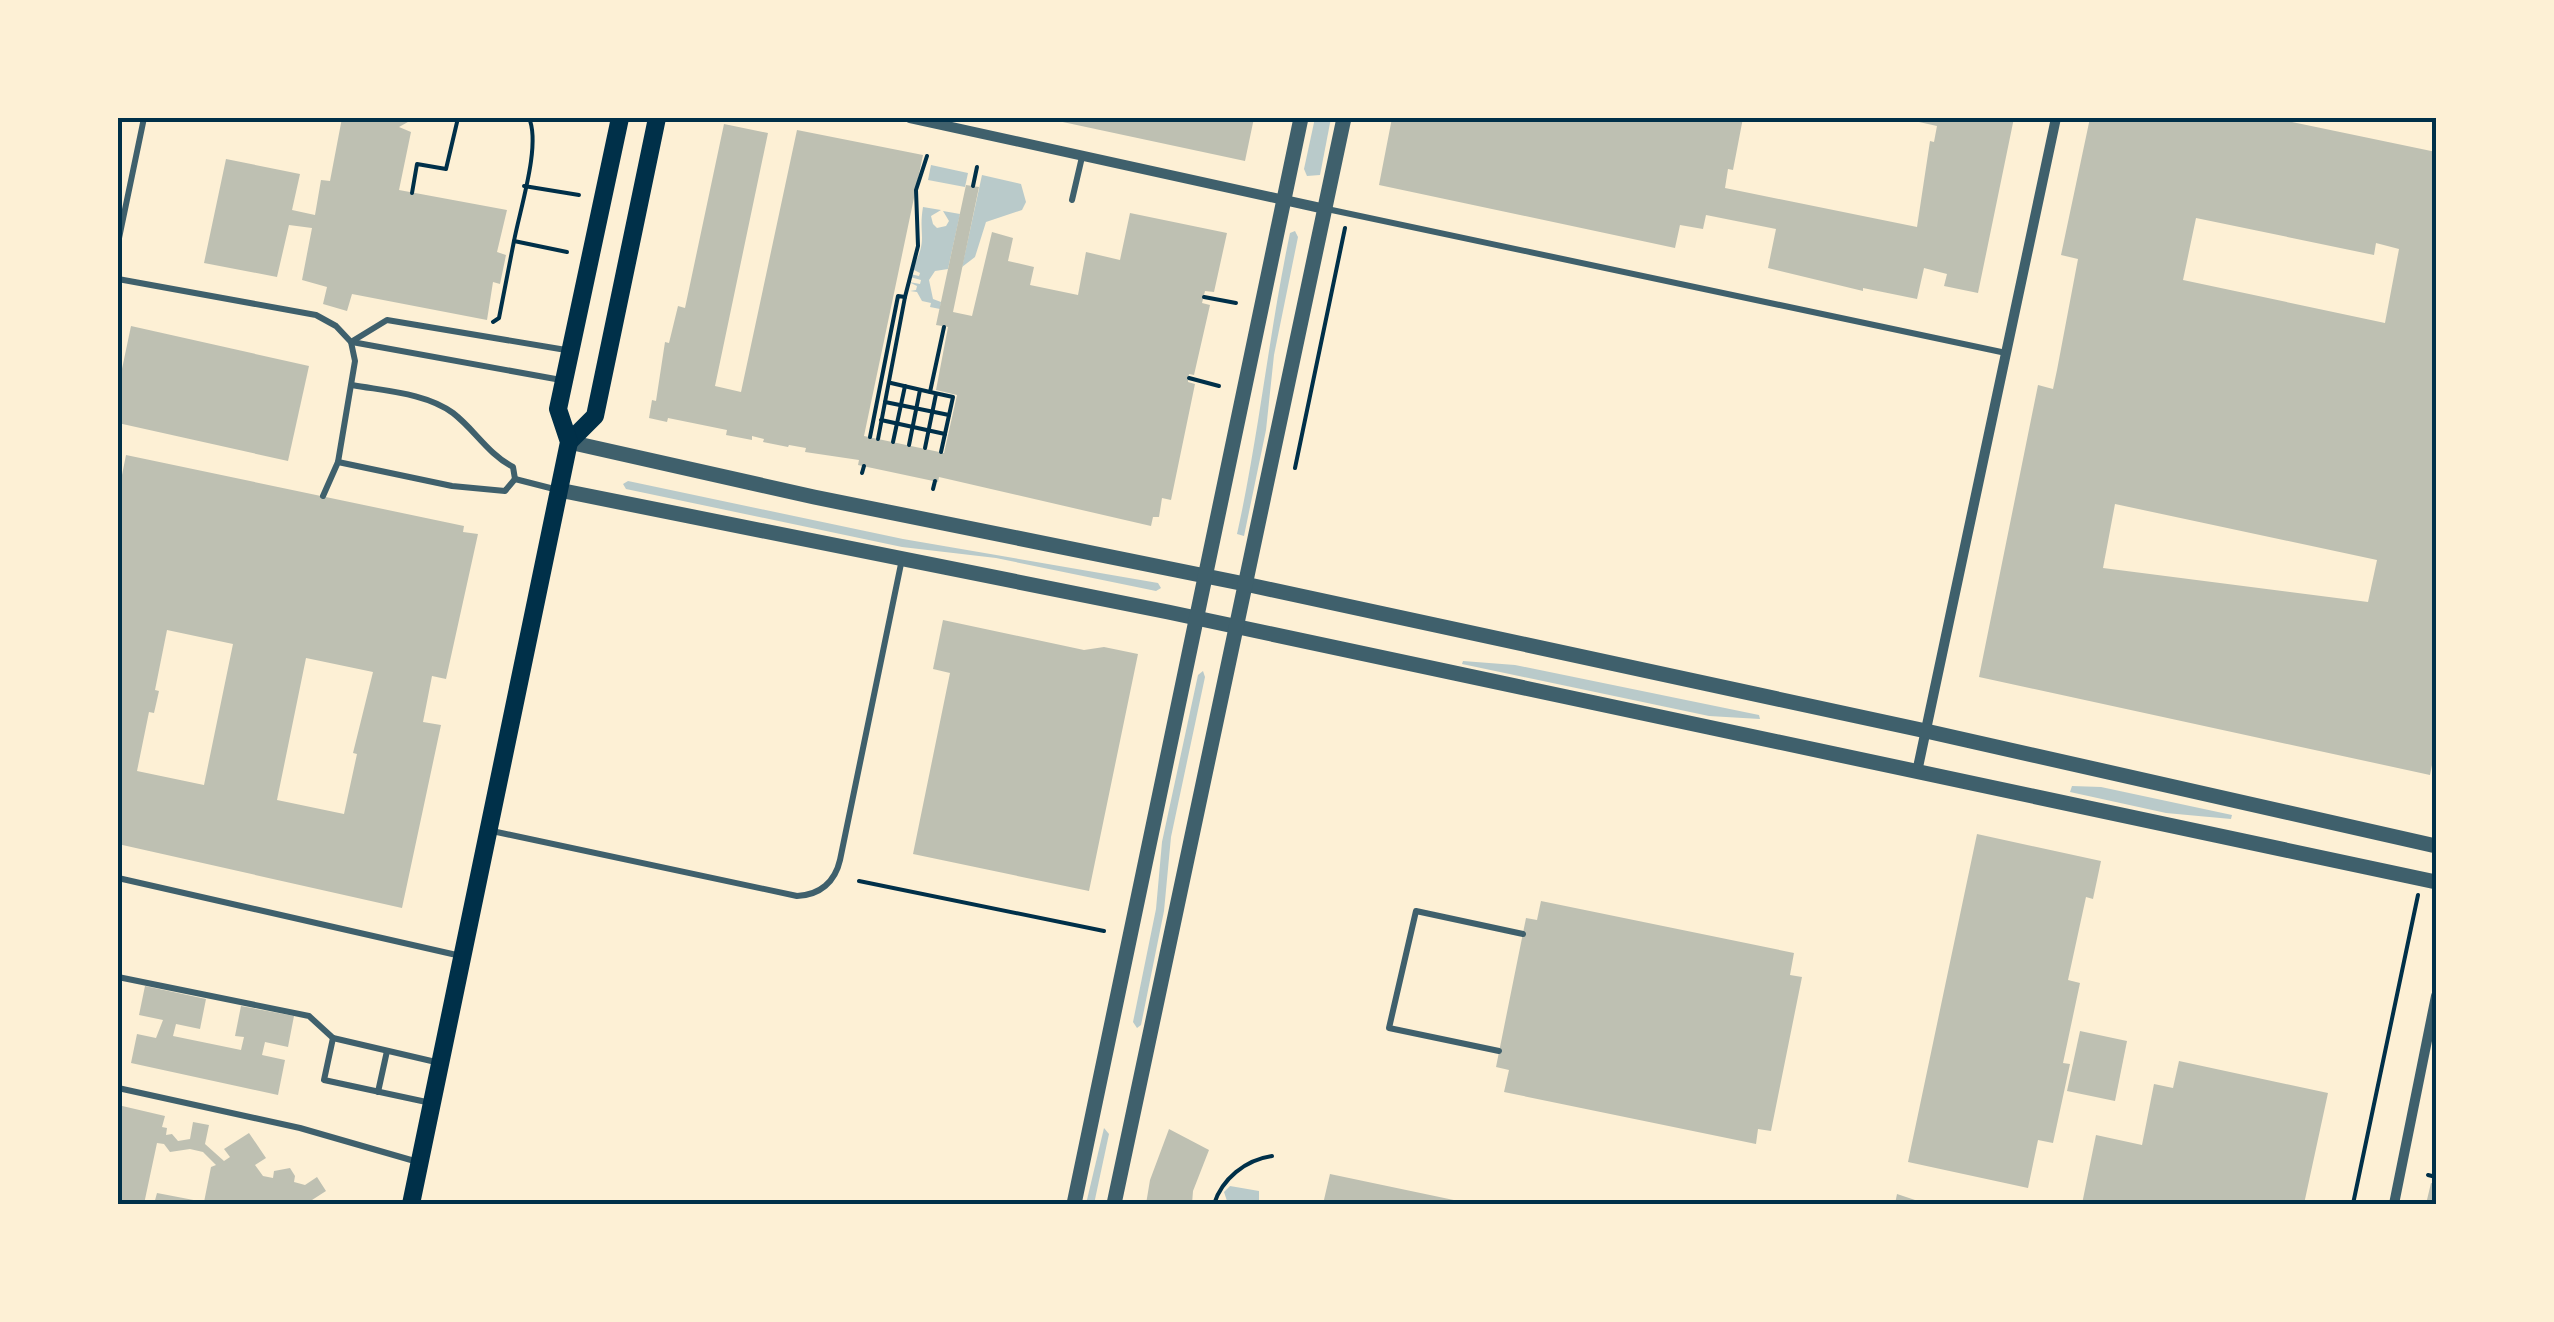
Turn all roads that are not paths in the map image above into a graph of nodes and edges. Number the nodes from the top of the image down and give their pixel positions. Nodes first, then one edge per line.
1 (144, 118) edge
2 (620, 118) edge
3 (658, 118) edge
4 (910, 118) edge
5 (1301, 118) edge
6 (1344, 118) edge
7 (2056, 118) edge
8 (1082, 157) junction
9 (1072, 200) dead end
10 (1284, 200) junction
11 (1325, 209) junction
12 (118, 243) edge
13 (118, 279) edge
14 (351, 342) junction
15 (570, 351) junction
16 (2006, 353) junction
17 (564, 380) junction
18 (352, 385) junction
19 (569, 442) junction
20 (338, 462) junction
21 (516, 480) junction
22 (559, 490) junction
23 (323, 496) dead end
24 (902, 557) junction
25 (1206, 576) junction
26 (1245, 584) junction
27 (1196, 619) junction
28 (1236, 627) junction
29 (1926, 731) junction
30 (1917, 772) junction
31 (488, 830) junction
32 (2436, 846) edge
33 (118, 878) edge
34 (2436, 882) edge
35 (1522, 934) dead end
36 (462, 956) junction
37 (118, 977) edge
38 (2436, 996) edge
39 (333, 1038) junction
40 (1499, 1050) dead end
41 (387, 1052) junction
42 (440, 1063) junction
43 (118, 1088) edge
44 (378, 1092) junction
45 (432, 1103) junction
46 (420, 1162) junction
47 (410, 1204) edge
48 (1074, 1204) edge
49 (1114, 1204) edge
50 (2394, 1204) edge

1 - 12 lane
2 - 15 main road
3 - 19 main road
4 - 8 street
5 - 10 street
6 - 11 street
7 - 16 street
8 - 9 lane
8 - 10 street
10 - 11 street
10 - 25 street
11 - 16 lane
11 - 26 street
13 - 14 lane
14 - 15 lane
14 - 17 lane
14 - 18 lane
15 - 17 main road
16 - 29 street
17 - 19 main road
18 - 20 lane
18 - 21 lane
19 - 22 main road
19 - 25 street
20 - 21 lane
20 - 23 lane
21 - 22 lane
22 - 24 street
22 - 31 main road
24 - 27 street
24 - 31 lane
25 - 26 street
25 - 27 street
26 - 28 street
26 - 29 street
27 - 28 street
27 - 48 street
28 - 30 street
28 - 49 street
29 - 30 street
29 - 32 street
30 - 34 street
31 - 36 main road
33 - 36 lane
35 - 40 lane
36 - 42 main road
37 - 39 lane
38 - 50 street
39 - 41 lane
39 - 44 lane
41 - 42 lane
41 - 44 lane
42 - 45 main road
43 - 46 lane
44 - 45 lane
45 - 46 main road
46 - 47 main road

